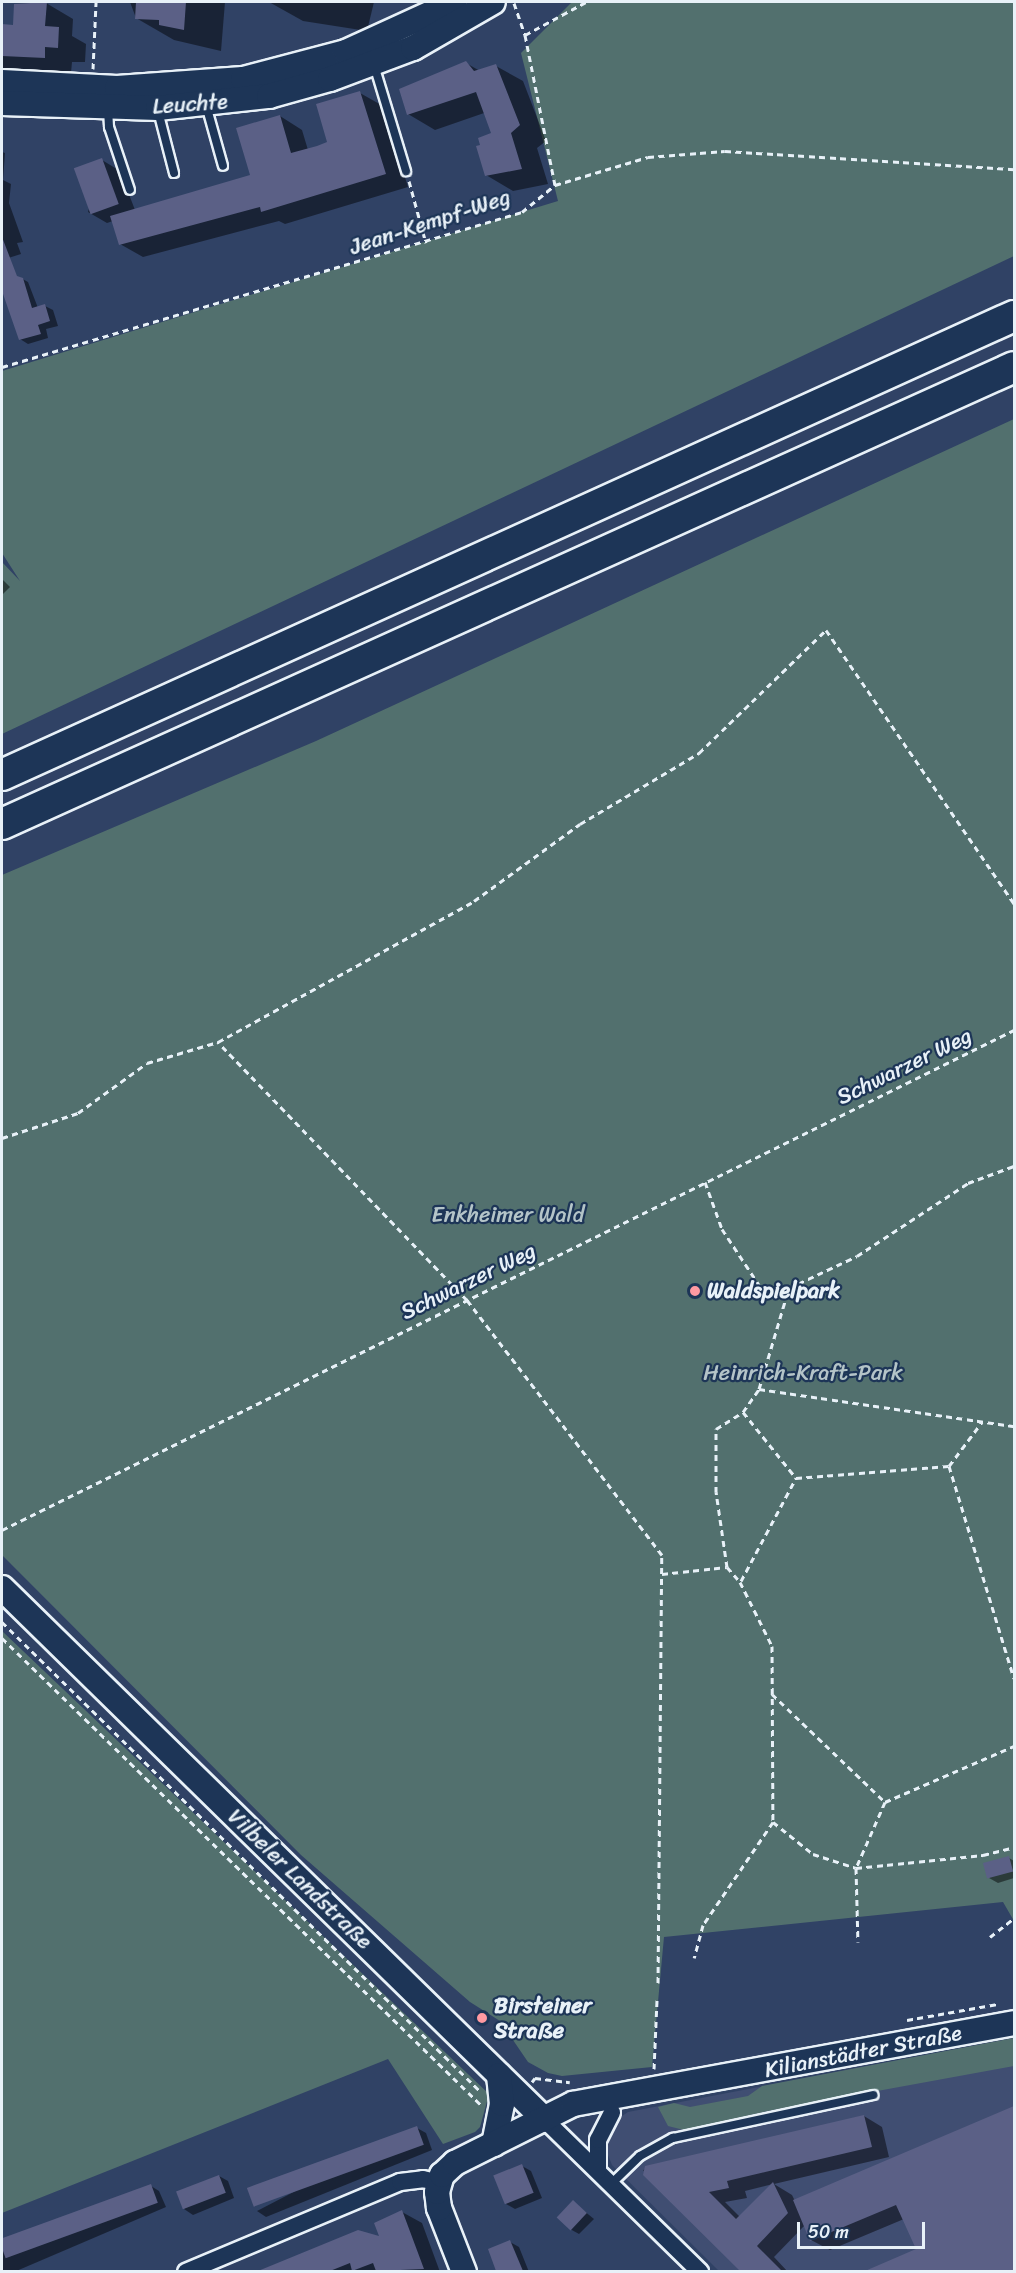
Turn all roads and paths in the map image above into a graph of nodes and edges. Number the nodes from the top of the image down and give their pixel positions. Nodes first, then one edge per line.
1 (96, 2) edge
2 (454, 2) edge
3 (493, 2) edge
4 (513, 2) edge
5 (586, 2) edge
6 (525, 36) junction
7 (371, 54) junction
8 (93, 71) dead end
9 (2, 82) edge
10 (2, 103) edge
11 (206, 105) junction
12 (108, 108) junction
13 (158, 108) junction
14 (223, 166) dead end
15 (1014, 169) edge
16 (406, 171) joint
17 (174, 173) dead end
18 (555, 185) junction
19 (130, 190) dead end
20 (426, 243) junction
21 (1014, 316) edge
22 (2, 367) edge
23 (1014, 368) edge
24 (2, 775) edge
25 (2, 824) edge
26 (1014, 904) edge
27 (1014, 1030) edge
28 (218, 1042) junction
29 (2, 1138) edge
30 (1014, 1166) edge
31 (705, 1182) junction
32 (789, 1288) junction
33 (467, 1300) junction
34 (759, 1389) junction
35 (743, 1412) junction
36 (982, 1422) junction
37 (1014, 1426) edge
38 (949, 1466) junction
39 (796, 1478) junction
40 (2, 1530) edge
41 (727, 1567) junction
42 (662, 1574) junction
43 (740, 1582) junction
44 (2, 1588) edge
45 (2, 1622) edge
46 (2, 1638) edge
47 (1014, 1678) edge
48 (772, 1694) junction
49 (1014, 1746) edge
50 (885, 1802) junction
51 (773, 1822) junction
52 (1014, 1847) edge
53 (856, 1868) junction
54 (1014, 1918) edge
55 (990, 1937) dead end
56 (858, 1942) dead end
57 (694, 1958) dead end
58 (658, 1983) dead end
59 (657, 2000) dead end
60 (1014, 2022) edge
61 (654, 2069) dead end
62 (499, 2075) junction
63 (535, 2078) dead end
64 (712, 2081) junction
65 (567, 2083) dead end
66 (873, 2096) dead end
67 (590, 2099) junction
68 (501, 2112) junction
69 (612, 2112) junction
70 (545, 2120) junction
71 (494, 2144) junction
72 (598, 2171) junction
73 (439, 2183) junction
74 (611, 2184) junction
75 (220, 2265) edge
76 (186, 2271) edge
77 (464, 2271) edge
78 (700, 2271) edge

1 - 8 path
2 - 7 main road, Leuchte
3 - 7 main road, Leuchte
4 - 6 path
5 - 6 path
6 - 18 path
7 - 9 main road, Leuchte
7 - 11 main road, Leuchte
7 - 16 lane
10 - 12 main road, Leuchte
11 - 13 main road, Leuchte
11 - 14 lane
12 - 13 main road, Leuchte
12 - 19 lane
13 - 17 lane
15 - 18 path, Jean-Kempf-Weg
16 - 20 path
18 - 20 path, Jean-Kempf-Weg
20 - 22 path, Jean-Kempf-Weg
21 - 24 highway
23 - 25 highway
26 - 28 path
27 - 31 path, Schwarzer Weg
28 - 29 path
28 - 33 path
30 - 32 path
31 - 32 path
31 - 33 path, Schwarzer Weg
32 - 34 path
33 - 40 path, Schwarzer Weg
33 - 42 path
34 - 35 path
34 - 36 path
35 - 39 path
35 - 41 path
36 - 37 path
36 - 38 path
38 - 39 path
38 - 47 path
39 - 43 path
41 - 42 path
41 - 43 path
42 - 58 path
43 - 48 path
44 - 62 main road, Vilbeler Landstraße
45 - 68 path
46 - 68 path
48 - 50 path
48 - 51 path
49 - 50 path
50 - 53 path
51 - 53 path
51 - 57 path
52 - 53 path
53 - 56 path
54 - 55 path
59 - 61 path
60 - 64 main road, Kilianstädter Straße
62 - 67 main road
62 - 68 main road
62 - 70 main road, Vilbeler Landstraße
63 - 65 path
64 - 67 main road, Kilianstädter Straße
64 - 69 main road, Kilianstädter Straße
66 - 74 lane
67 - 70 main road
68 - 71 main road
69 - 70 main road, Kilianstädter Straße
69 - 72 street
70 - 71 main road
70 - 72 street, Vilbeler Landstraße
71 - 73 main road
72 - 74 street, Vilbeler Landstraße
73 - 75 street
73 - 77 main road
74 - 78 street, Vilbeler Landstraße
75 - 76 street

